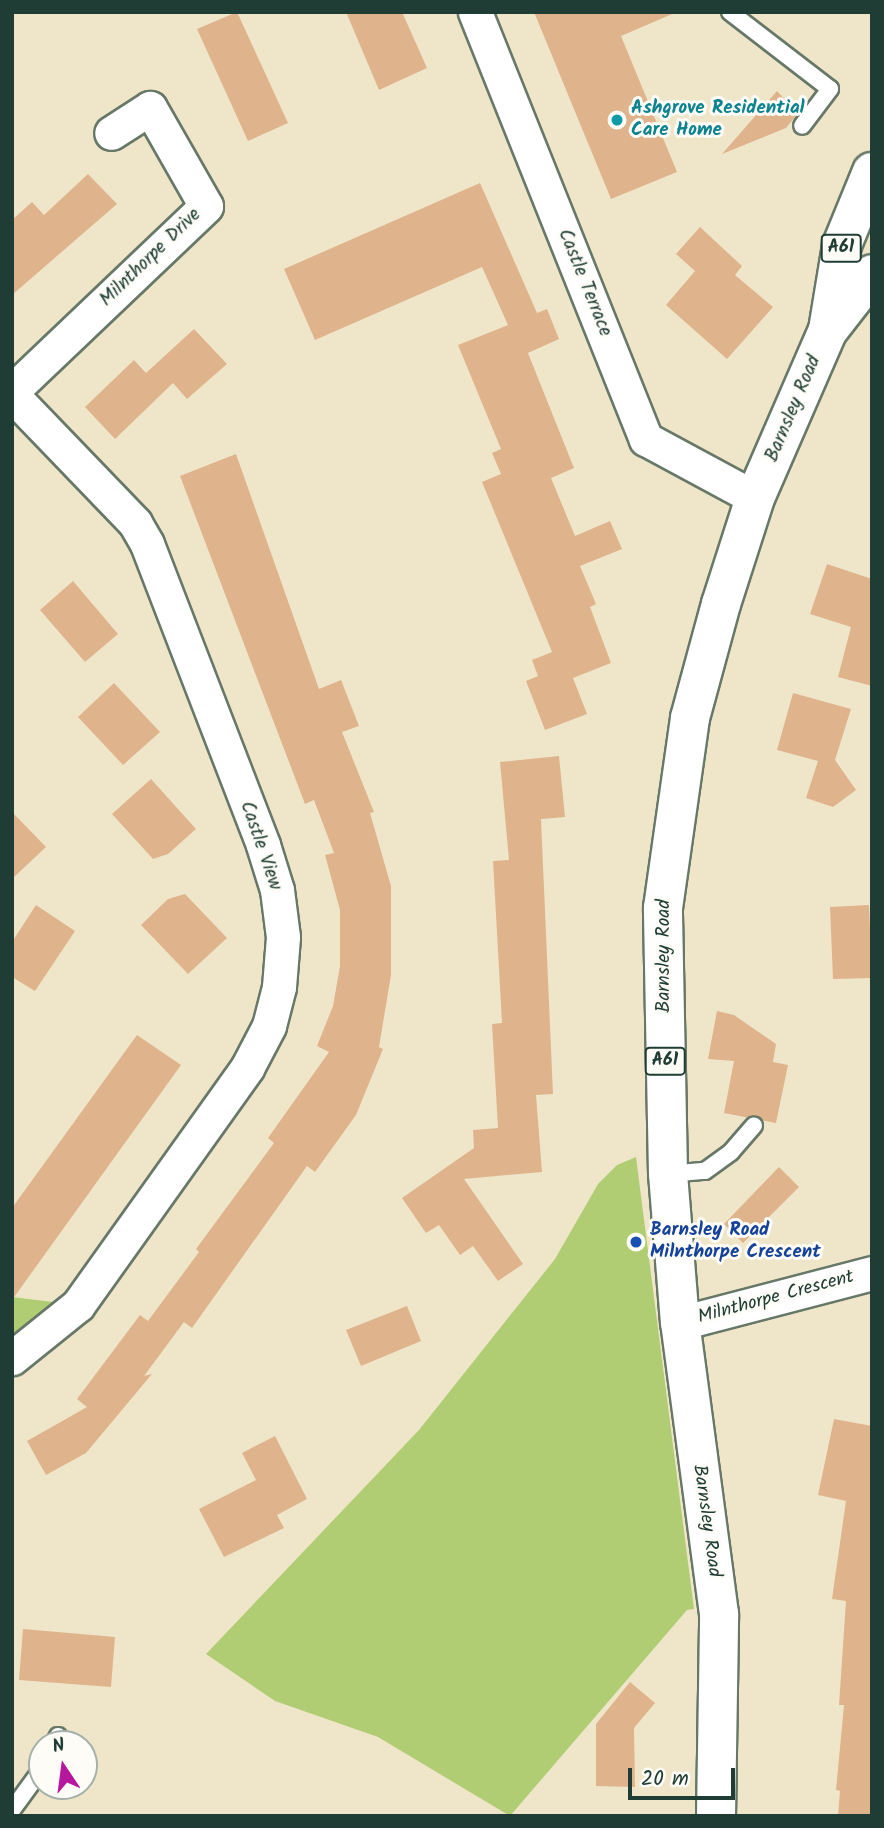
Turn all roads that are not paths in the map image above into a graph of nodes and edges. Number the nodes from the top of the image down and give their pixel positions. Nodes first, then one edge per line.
1 (475, 12) edge
2 (730, 12) edge
3 (802, 126) dead end
4 (111, 133) dead end
5 (872, 172) edge
6 (872, 274) edge
7 (828, 330) junction
8 (12, 393) edge
9 (755, 498) junction
10 (754, 1126) dead end
11 (668, 1174) junction
12 (872, 1273) edge
13 (680, 1323) junction
14 (12, 1358) edge
15 (28, 1788) edge
16 (12, 1810) edge
17 (716, 1816) edge

1 - 9 street, Castle Terrace
2 - 3 lane
4 - 8 street, Milnthorpe Drive
5 - 7 main road, Barnsley Road / A61
6 - 7 main road, Barnsley Road / A61
7 - 9 main road, Barnsley Road / A61
8 - 14 street, Castle View
9 - 11 main road, Barnsley Road / A61
10 - 11 lane
11 - 13 main road, Barnsley Road / A61
12 - 13 street, Milnthorpe Crescent
13 - 17 main road, Barnsley Road / A61
15 - 16 lane

